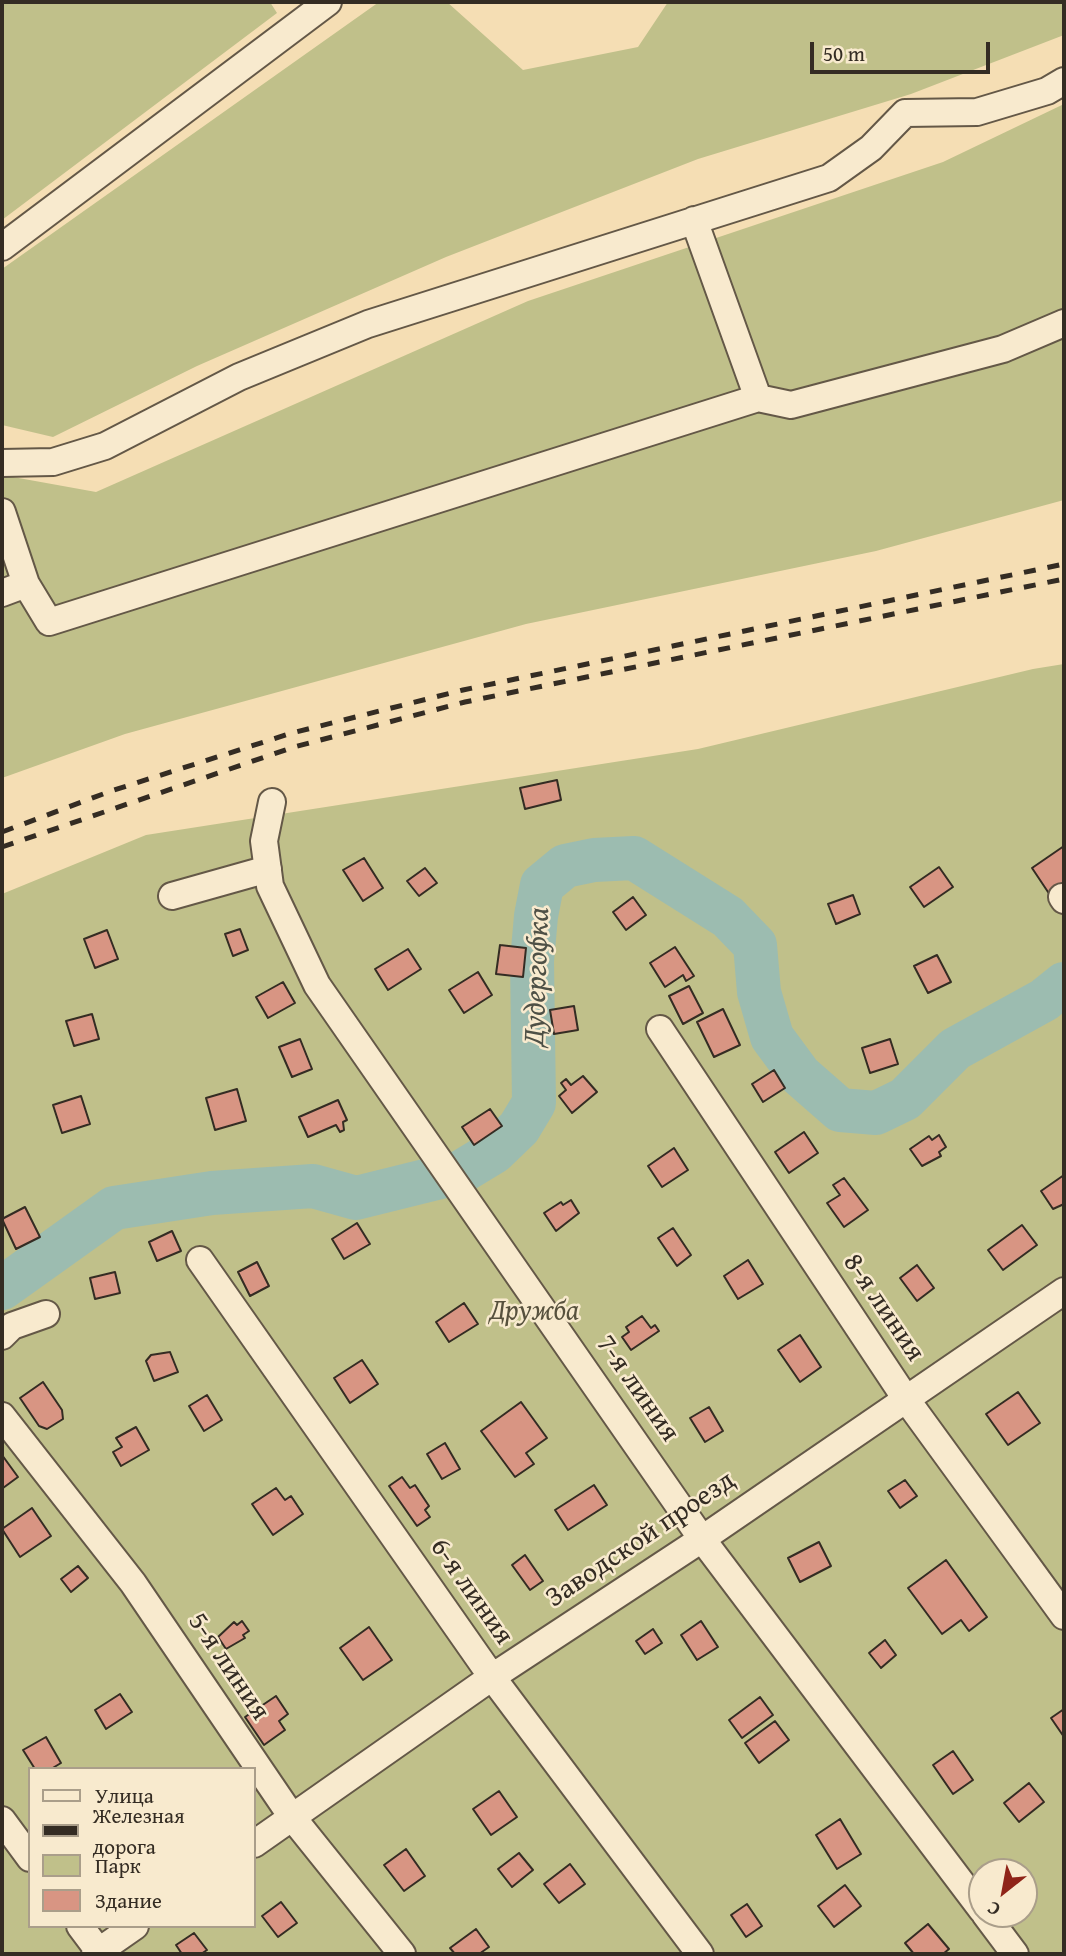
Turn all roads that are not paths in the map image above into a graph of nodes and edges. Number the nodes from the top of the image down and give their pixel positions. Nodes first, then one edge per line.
1 (328, 2) edge
2 (1064, 81) edge
3 (694, 220) junction
4 (2, 247) edge
5 (1064, 323) edge
6 (758, 398) junction
7 (2, 463) edge
8 (2, 512) edge
9 (14, 588) edge
10 (272, 802) dead end
11 (268, 869) junction
12 (172, 896) dead end
13 (660, 1029) dead end
14 (200, 1260) dead end
15 (1064, 1291) edge
16 (46, 1314) dead end
17 (2, 1336) edge
18 (906, 1399) junction
19 (2, 1416) edge
20 (702, 1539) junction
21 (1064, 1616) edge
22 (492, 1677) junction
23 (292, 1817) junction
24 (2, 1820) edge
25 (256, 1843) edge
26 (28, 1855) edge
27 (968, 1892) edge
28 (81, 1928) edge
29 (132, 1928) edge
30 (995, 1928) edge
31 (98, 1953) edge
32 (402, 1954) edge
33 (700, 1954) edge
34 (1015, 1954) edge

1 - 4 street
2 - 3 street
3 - 6 street
3 - 7 street
5 - 6 street
6 - 9 street
8 - 9 street
10 - 11 street, 7-я линия
11 - 12 street
11 - 20 street, 7-я линия
13 - 18 street, 8-я линия
14 - 22 street, 6-я линия
15 - 18 street, Заводской проезд
16 - 17 street
18 - 20 street, Заводской проезд
18 - 21 street, 8-я линия
19 - 23 street, 5-я линия
20 - 22 street, Заводской проезд
20 - 27 street, 7-я линия
22 - 23 street, Заводской проезд
22 - 33 street, 6-я линия
23 - 25 street, Заводской проезд
23 - 32 street, 5-я линия
24 - 26 street
28 - 31 street
29 - 31 street
30 - 34 street, 7-я линия

